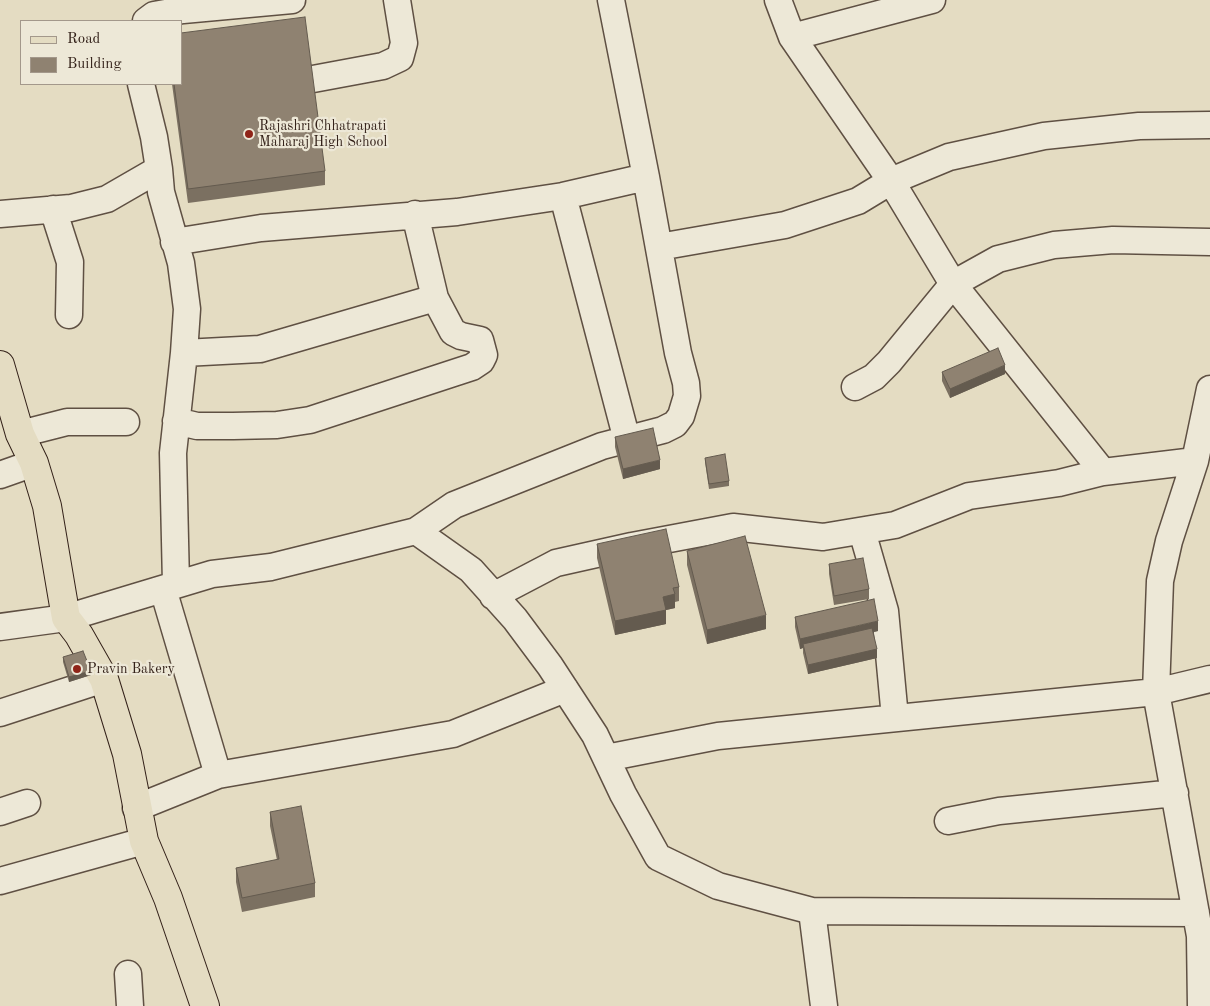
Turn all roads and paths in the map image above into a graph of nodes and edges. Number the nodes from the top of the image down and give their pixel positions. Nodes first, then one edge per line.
1 (292, 0) edge
2 (397, 0) edge
3 (610, 0) edge
4 (778, 0) edge
5 (932, 0) edge
6 (147, 20) edge
7 (792, 37) junction
8 (313, 79) edge
9 (141, 85) edge
10 (1210, 125) edge
11 (159, 169) junction
12 (646, 177) junction
13 (891, 181) junction
14 (563, 196) junction
15 (53, 209) junction
16 (0, 214) edge
17 (415, 214) junction
18 (174, 242) junction
19 (1210, 242) edge
20 (659, 247) junction
21 (953, 284) junction
22 (435, 298) junction
23 (69, 315) dead end
24 (184, 353) junction
25 (0, 365) edge
26 (855, 387) dead end
27 (1210, 389) edge
28 (176, 421) junction
29 (126, 422) dead end
30 (20, 434) junction
31 (627, 440) junction
32 (1200, 453) edge
33 (34, 463) junction
34 (1103, 472) junction
35 (0, 475) edge
36 (862, 530) junction
37 (416, 531) junction
38 (170, 586) junction
39 (494, 596) junction
40 (66, 618) junction
41 (0, 627) edge
42 (104, 679) junction
43 (1210, 679) edge
44 (565, 689) junction
45 (1156, 692) junction
46 (0, 713) edge
47 (895, 718) junction
48 (606, 758) junction
49 (218, 775) junction
50 (1175, 793) junction
51 (27, 803) dead end
52 (136, 808) junction
53 (0, 812) edge
54 (948, 822) dead end
55 (144, 841) junction
56 (0, 881) edge
57 (812, 911) junction
58 (1196, 913) junction
59 (128, 974) dead end
60 (130, 1006) edge
61 (205, 1006) edge
62 (824, 1006) edge
63 (1201, 1006) edge

1 - 6 street
2 - 8 street
3 - 12 street
4 - 7 street
5 - 7 street
7 - 13 street
9 - 11 street
10 - 13 street
11 - 15 street
11 - 18 street
12 - 14 street
12 - 20 street
13 - 20 street
13 - 21 street
14 - 17 street
14 - 31 street
15 - 16 street
15 - 23 street
17 - 18 street
17 - 22 street
18 - 24 street
19 - 21 street
20 - 31 street
21 - 26 street
21 - 34 street
22 - 24 street
22 - 28 street
24 - 28 street
25 - 30 main road
27 - 32 street
28 - 38 street
29 - 30 street
30 - 33 main road
31 - 37 street
32 - 34 street
32 - 45 street
33 - 35 street
33 - 40 main road
34 - 36 street
36 - 39 street
36 - 47 street
37 - 38 street
37 - 39 street
38 - 40 street
38 - 49 street
39 - 44 street
40 - 41 street
40 - 42 main road
42 - 46 street
42 - 52 main road
43 - 45 street
44 - 48 street
44 - 49 street
45 - 47 street
45 - 50 street
47 - 48 street
48 - 57 street
49 - 52 street
50 - 54 street
50 - 58 street
51 - 53 street
52 - 55 main road
55 - 56 street
55 - 61 main road
57 - 58 street
57 - 62 street
58 - 63 street
59 - 60 street

